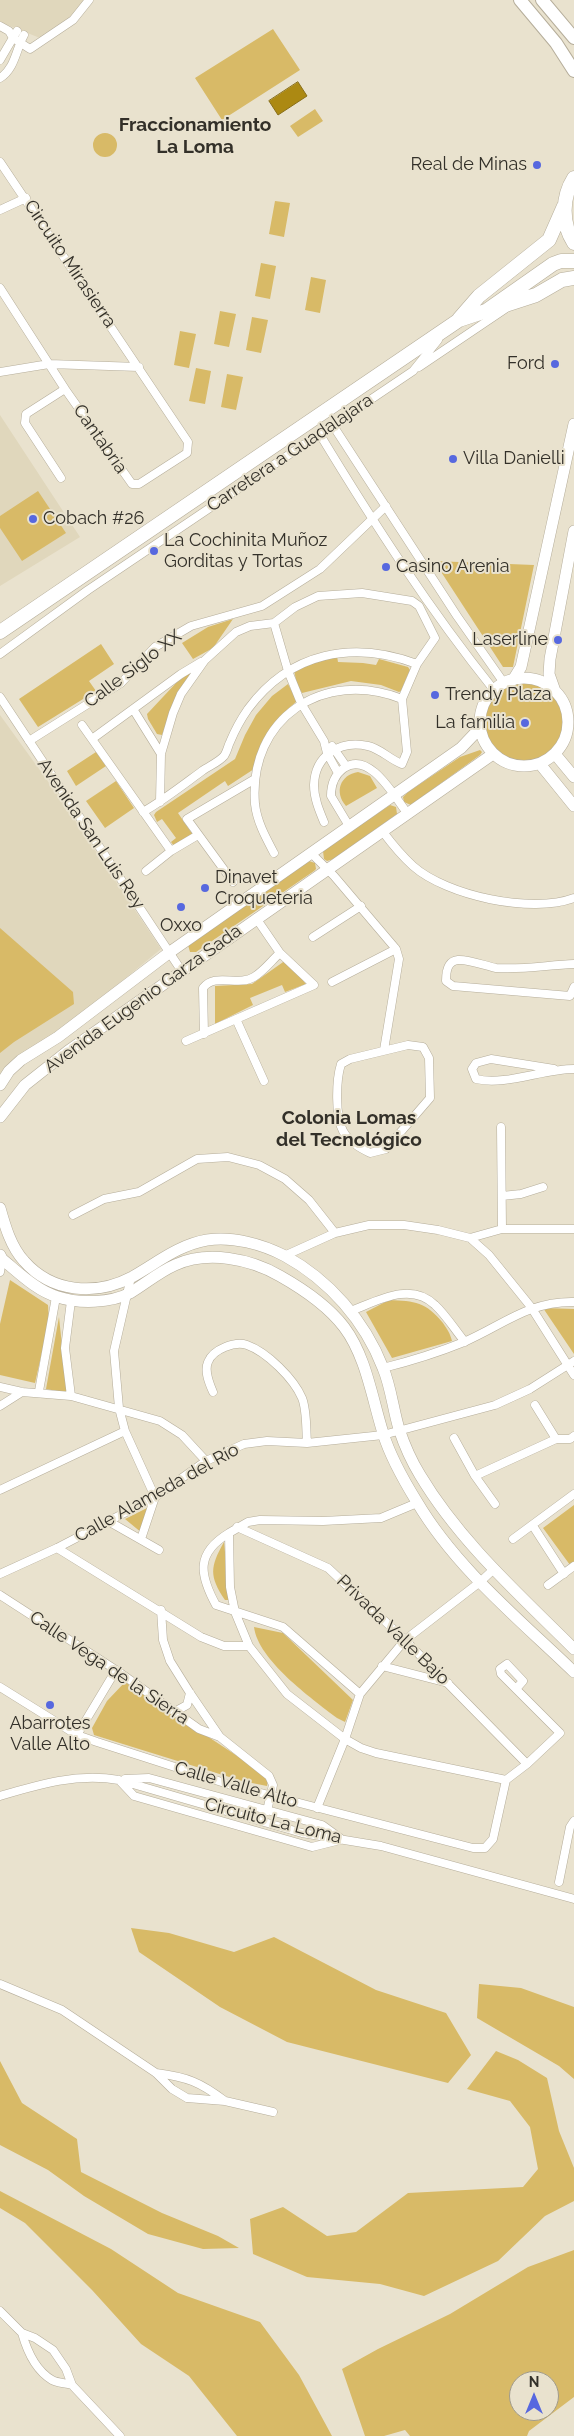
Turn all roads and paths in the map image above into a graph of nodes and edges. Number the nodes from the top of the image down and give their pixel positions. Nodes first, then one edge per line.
1 (89, 0) edge
2 (520, 0) edge
3 (542, 0) edge
4 (0, 26) edge
5 (16, 35) junction
6 (574, 38) edge
7 (38, 42) junction
8 (0, 60) edge
9 (574, 71) edge
10 (0, 78) edge
11 (0, 162) edge
12 (574, 178) edge
13 (26, 198) junction
14 (564, 206) junction
15 (0, 210) edge
16 (574, 243) edge
17 (574, 261) edge
18 (574, 278) edge
19 (0, 288) edge
20 (513, 304) junction
21 (486, 311) junction
22 (453, 324) junction
23 (49, 364) junction
24 (139, 367) junction
25 (413, 371) junction
26 (0, 372) edge
27 (65, 389) junction
28 (332, 424) junction
29 (574, 424) edge
30 (319, 433) junction
31 (187, 454) joint
32 (61, 478) dead end
33 (386, 506) junction
34 (372, 520) junction
35 (574, 531) edge
36 (571, 559) edge
37 (457, 616) junction
38 (274, 623) junction
39 (444, 624) junction
40 (0, 632) edge
41 (20, 639) junction
42 (0, 648) edge
43 (0, 654) edge
44 (205, 660) junction
45 (417, 664) junction
46 (288, 671) junction
47 (508, 682) junction
48 (494, 690) junction
49 (555, 691) junction
50 (0, 697) edge
51 (402, 699) junction
52 (301, 703) junction
53 (133, 709) junction
54 (82, 725) dead end
55 (480, 728) junction
56 (92, 739) junction
57 (29, 741) junction
58 (324, 741) junction
59 (335, 748) junction
60 (327, 753) junction
61 (161, 754) junction
62 (493, 754) junction
63 (555, 754) junction
64 (540, 764) junction
65 (346, 766) junction
66 (338, 772) junction
67 (574, 777) edge
68 (255, 779) junction
69 (394, 796) junction
70 (160, 802) junction
71 (574, 806) edge
72 (143, 812) junction
73 (408, 814) junction
74 (324, 822) dead end
75 (349, 826) junction
76 (383, 832) junction
77 (198, 835) junction
78 (171, 851) junction
79 (274, 853) dead end
80 (311, 853) junction
81 (328, 870) junction
82 (146, 871) dead end
83 (233, 882) dead end
84 (574, 898) edge
85 (361, 906) junction
86 (256, 918) junction
87 (313, 937) dead end
88 (396, 949) junction
89 (170, 952) junction
90 (280, 953) junction
91 (574, 964) edge
92 (182, 970) junction
93 (332, 982) dead end
94 (574, 987) edge
95 (236, 1019) junction
96 (204, 1034) junction
97 (58, 1038) junction
98 (186, 1042) dead end
99 (384, 1050) junction
100 (68, 1051) junction
101 (554, 1069) junction
102 (574, 1069) edge
103 (264, 1080) dead end
104 (0, 1085) edge
105 (0, 1117) edge
106 (501, 1127) dead end
107 (543, 1187) dead end
108 (502, 1196) junction
109 (0, 1208) edge
110 (73, 1216) dead end
111 (502, 1229) junction
112 (574, 1229) edge
113 (335, 1233) junction
114 (470, 1238) junction
115 (284, 1256) junction
116 (1, 1257) edge
117 (0, 1272) edge
118 (131, 1277) junction
119 (128, 1294) junction
120 (56, 1297) junction
121 (71, 1301) junction
122 (574, 1302) edge
123 (531, 1307) junction
124 (351, 1311) junction
125 (465, 1342) junction
126 (571, 1364) edge
127 (383, 1368) junction
128 (574, 1375) edge
129 (0, 1387) edge
130 (22, 1392) junction
131 (39, 1392) junction
132 (213, 1392) dead end
133 (71, 1396) junction
134 (535, 1405) dead end
135 (0, 1406) edge
136 (119, 1408) junction
137 (400, 1430) junction
138 (125, 1431) junction
139 (383, 1435) junction
140 (574, 1436) edge
141 (454, 1438) dead end
142 (556, 1439) junction
143 (307, 1443) junction
144 (206, 1461) junction
145 (475, 1476) junction
146 (0, 1490) edge
147 (574, 1494) edge
148 (155, 1497) junction
149 (417, 1502) junction
150 (495, 1504) dead end
151 (108, 1521) junction
152 (532, 1526) junction
153 (237, 1527) junction
154 (229, 1533) junction
155 (141, 1539) junction
156 (513, 1539) dead end
157 (57, 1548) junction
158 (160, 1550) dead end
159 (574, 1566) edge
160 (494, 1568) junction
161 (0, 1574) edge
162 (564, 1574) junction
163 (480, 1582) junction
164 (548, 1585) dead end
165 (0, 1595) edge
166 (161, 1610) junction
167 (235, 1612) junction
168 (405, 1640) junction
169 (249, 1646) junction
170 (574, 1649) edge
171 (382, 1666) junction
172 (116, 1670) junction
173 (574, 1672) edge
174 (450, 1684) junction
175 (0, 1687) edge
176 (516, 1689) dead end
177 (190, 1693) junction
178 (360, 1694) junction
179 (176, 1711) junction
180 (77, 1735) junction
181 (220, 1737) junction
182 (345, 1738) junction
183 (527, 1764) junction
184 (119, 1780) junction
185 (506, 1780) junction
186 (0, 1796) edge
187 (272, 1796) junction
188 (317, 1808) junction
189 (267, 1810) junction
190 (574, 1821) edge
191 (342, 1840) junction
192 (559, 1882) dead end
193 (574, 1899) edge
194 (0, 1984) edge
195 (156, 2073) junction
196 (225, 2101) junction
197 (273, 2112) dead end
198 (0, 2311) edge
199 (22, 2333) junction
200 (72, 2385) junction
201 (120, 2436) edge

1 - 7 street
2 - 9 main road
3 - 6 main road
4 - 5 street
5 - 7 street
5 - 7 street
5 - 8 street
5 - 10 street
11 - 13 street, Circuito Mirasierra
12 - 14 highway
13 - 15 street
13 - 24 street, Circuito Mirasierra
14 - 16 highway
14 - 22 highway
17 - 21 highway
18 - 20 highway
19 - 23 street, Cantabria
20 - 21 highway
20 - 25 street
21 - 22 highway
22 - 25 street, Carretera a Guadalajara
22 - 40 highway
23 - 24 street
23 - 26 street
23 - 27 street, Cantabria
24 - 31 street, Circuito Mirasierra
25 - 28 street, Carretera a Guadalajara
27 - 31 street, Cantabria
27 - 32 street
28 - 30 street, Carretera a Guadalajara
28 - 33 street
29 - 47 street
30 - 34 street
30 - 41 street, Carretera a Guadalajara
33 - 34 street, Calle Siglo XX
33 - 37 street
34 - 39 street
34 - 57 street, Calle Siglo XX
35 - 36 street
36 - 49 street
37 - 39 street
37 - 47 street
38 - 44 street
38 - 45 street
38 - 46 street
39 - 48 street
41 - 42 street
41 - 43 street, Carretera a Guadalajara
44 - 53 street
44 - 61 street
45 - 46 street
45 - 51 street
46 - 52 street
46 - 70 street
47 - 48 street
47 - 49 street
48 - 55 street
49 - 63 street
50 - 57 street, Avenida San Luis Rey
51 - 52 street
51 - 59 street
52 - 58 street
52 - 68 street
53 - 56 street
53 - 61 street
54 - 56 street
55 - 62 street
55 - 69 street, Avenida Eugenio Garza Sada
56 - 72 street
57 - 89 street, Avenida San Luis Rey
58 - 59 street
58 - 60 street
59 - 60 street
59 - 65 street
60 - 66 street
60 - 74 street
61 - 70 street
62 - 64 street
62 - 73 street, Avenida Eugenio Garza Sada
63 - 64 street
63 - 67 street
64 - 71 street
65 - 66 street
65 - 69 street
66 - 75 street
68 - 77 street
68 - 79 street
69 - 73 street
69 - 75 street, Avenida Eugenio Garza Sada
70 - 72 street
72 - 78 street
73 - 76 street, Avenida Eugenio Garza Sada
75 - 80 street, Avenida Eugenio Garza Sada
76 - 81 street, Avenida Eugenio Garza Sada
76 - 84 street
77 - 78 street
77 - 83 street
78 - 82 street
80 - 81 street
80 - 89 street, Avenida Eugenio Garza Sada
81 - 85 street
81 - 86 street, Avenida Eugenio Garza Sada
85 - 87 street
85 - 88 street
86 - 90 street
86 - 92 street, Avenida Eugenio Garza Sada
88 - 93 street
88 - 99 street
89 - 92 street, Avenida San Luis Rey
89 - 97 street, Avenida Eugenio Garza Sada
90 - 95 street
90 - 96 street
91 - 94 street
92 - 100 street, Avenida Eugenio Garza Sada
95 - 96 street
95 - 103 street
96 - 98 street
97 - 100 street
97 - 104 street, Avenida Eugenio Garza Sada
99 - 99 street
100 - 105 street, Avenida Eugenio Garza Sada
101 - 101 street
101 - 102 street
106 - 108 street
107 - 108 street
108 - 111 street
109 - 118 street
110 - 113 street
111 - 112 street
111 - 114 street
113 - 114 street
113 - 115 street
114 - 123 street
115 - 118 street
115 - 124 street
116 - 117 street
116 - 120 street
118 - 119 street
119 - 121 street
119 - 136 street
119 - 139 street
120 - 121 street
120 - 131 street
121 - 133 street
122 - 123 street
123 - 125 street
123 - 126 street
124 - 125 street
124 - 127 street
125 - 127 street
126 - 128 street
126 - 137 street, Calle Alameda del Río
127 - 137 street
129 - 130 street
130 - 131 street
130 - 135 street
131 - 133 street
132 - 143 street
133 - 136 street
134 - 142 street
136 - 138 street
136 - 144 street
137 - 139 street, Calle Alameda del Río
137 - 160 street
138 - 146 street
138 - 148 street
139 - 143 street, Calle Alameda del Río
139 - 149 street
140 - 142 street
141 - 145 street
142 - 145 street
143 - 144 street, Calle Alameda del Río
144 - 148 street, Calle Alameda del Río
145 - 150 street
147 - 152 street
148 - 151 street, Calle Alameda del Río
148 - 155 street
149 - 153 street
149 - 163 street
151 - 155 street
151 - 157 street, Calle Alameda del Río
152 - 156 street
152 - 162 street
153 - 154 street
153 - 168 street, Privada Valle Bajo
154 - 167 street
154 - 167 street
155 - 158 street
157 - 161 street, Calle Alameda del Río
157 - 166 street
159 - 162 street
160 - 163 street
160 - 170 street
162 - 164 street
163 - 168 street
163 - 173 street
165 - 172 street, Calle Vega de la Sierra
166 - 169 street
166 - 177 street
167 - 169 street
167 - 178 street
168 - 171 street
168 - 174 street, Privada Valle Bajo
169 - 182 street
171 - 174 street
171 - 178 street
172 - 179 street, Calle Vega de la Sierra
172 - 180 street
174 - 183 street, Privada Valle Bajo
175 - 180 street, Calle Valle Alto
176 - 183 street
177 - 179 street
177 - 181 street
178 - 182 street
179 - 181 street, Calle Vega de la Sierra
180 - 187 street, Calle Valle Alto
181 - 187 street
182 - 185 street
182 - 188 street
183 - 185 street
184 - 186 street, Circuito La Loma
184 - 189 street
184 - 191 street, Circuito La Loma
184 - 191 street
185 - 188 street, Calle Valle Alto
187 - 188 street, Calle Valle Alto
187 - 189 street
189 - 191 street
190 - 192 street
191 - 193 street, Circuito La Loma
194 - 195 street
195 - 196 street
195 - 196 street
196 - 197 street
198 - 199 street
199 - 200 street
199 - 200 street
200 - 201 street

